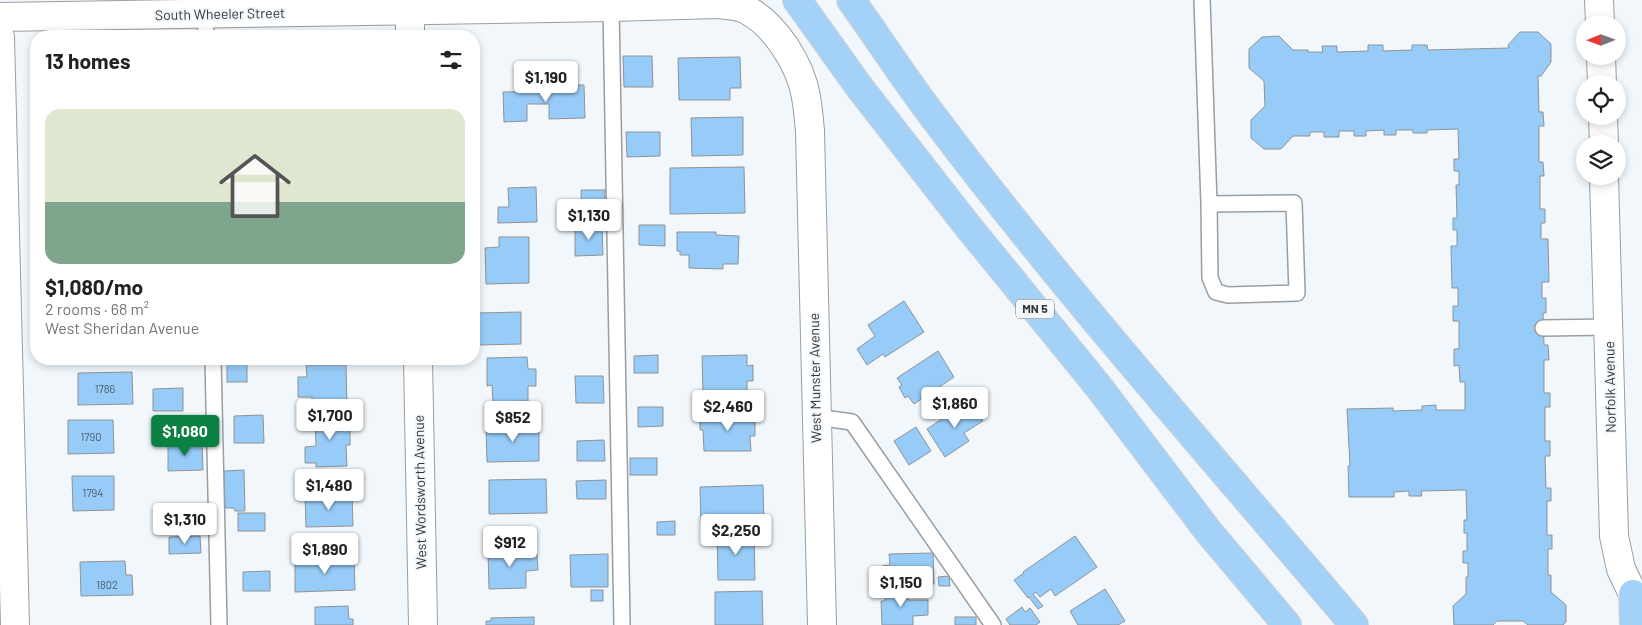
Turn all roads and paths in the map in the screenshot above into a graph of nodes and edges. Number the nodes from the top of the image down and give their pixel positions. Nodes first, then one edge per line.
1 (798, 0) edge
2 (851, 0) edge
3 (1202, 0) edge
4 (1600, 0) edge
5 (563, 3) edge
6 (611, 7) junction
7 (1600, 15) edge
8 (410, 16) edge
9 (0, 17) edge
10 (205, 17) edge
11 (0, 37) edge
12 (810, 131) joint
13 (1604, 185) edge
14 (1209, 204) junction
15 (1609, 327) junction
16 (1543, 328) dead end
17 (213, 365) edge
18 (418, 365) edge
19 (816, 417) junction
20 (1638, 596) edge
21 (15, 625) edge
22 (219, 625) edge
23 (423, 625) edge
24 (622, 625) edge
25 (822, 625) edge
26 (993, 625) edge
27 (1287, 625) edge
28 (1354, 625) edge
29 (1634, 625) edge

1 - 27 highway, MN 5
2 - 28 highway, MN 5
3 - 14 lane
4 - 7 street
5 - 6 street, South Wheeler Street
5 - 8 street, South Wheeler Street
6 - 12 street, South Wheeler Street
6 - 24 lane
8 - 10 street, South Wheeler Street
9 - 10 street, South Wheeler Street
11 - 21 street
12 - 19 street, West Munster Avenue
13 - 15 street, Norfolk Avenue
14 - 14 lane
15 - 16 lane
15 - 20 street, Norfolk Avenue
17 - 22 lane
18 - 23 street, West Wordsworth Avenue
19 - 25 street, West Munster Avenue
19 - 26 lane
20 - 29 highway

